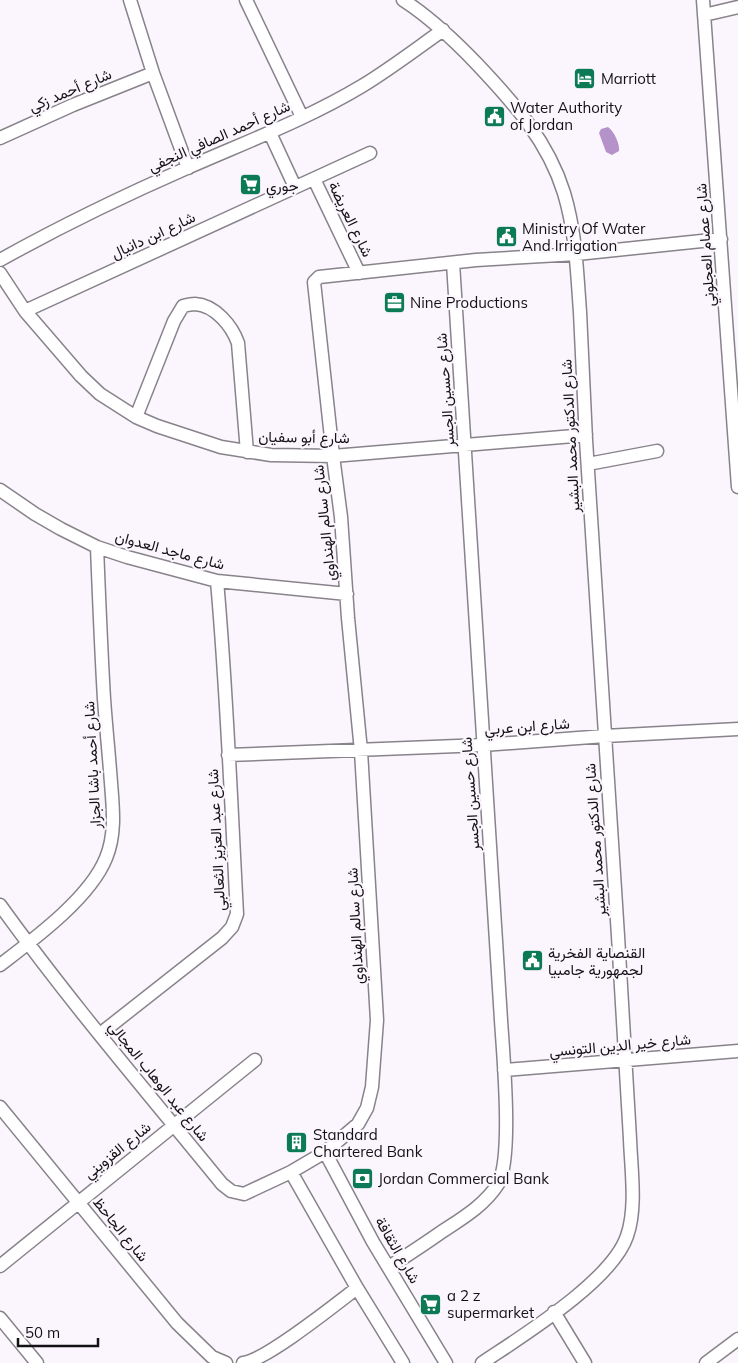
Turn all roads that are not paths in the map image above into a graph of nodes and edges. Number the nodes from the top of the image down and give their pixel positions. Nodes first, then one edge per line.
1 (130, 0) edge
2 (246, 0) edge
3 (403, 0) edge
4 (703, 0) edge
5 (738, 7) edge
6 (704, 15) junction
7 (443, 30) junction
8 (153, 73) junction
9 (302, 117) junction
10 (270, 133) junction
11 (0, 138) edge
12 (370, 153) dead end
13 (188, 168) junction
14 (314, 179) junction
15 (296, 187) junction
16 (721, 235) junction
17 (576, 251) junction
18 (0, 260) edge
19 (453, 263) junction
20 (0, 273) edge
21 (359, 273) junction
22 (24, 311) junction
23 (736, 408) edge
24 (136, 417) junction
25 (586, 435) junction
26 (465, 444) junction
27 (657, 451) dead end
28 (247, 452) junction
29 (333, 456) junction
30 (588, 464) junction
31 (738, 487) edge
32 (0, 490) edge
33 (97, 547) junction
34 (218, 581) junction
35 (347, 594) junction
36 (738, 728) edge
37 (605, 736) junction
38 (483, 745) junction
39 (361, 751) junction
40 (228, 755) junction
41 (0, 905) edge
42 (28, 944) junction
43 (0, 965) edge
44 (100, 1034) junction
45 (738, 1051) edge
46 (256, 1060) dead end
47 (626, 1061) junction
48 (504, 1070) junction
49 (0, 1107) edge
50 (174, 1126) junction
51 (325, 1152) junction
52 (291, 1172) junction
53 (78, 1202) junction
54 (0, 1266) edge
55 (389, 1267) junction
56 (357, 1288) junction
57 (554, 1312) junction
58 (0, 1318) edge
59 (738, 1339) edge
60 (37, 1363) edge
61 (226, 1363) edge
62 (243, 1363) edge
63 (403, 1363) edge
64 (446, 1363) edge
65 (482, 1363) edge
66 (585, 1363) edge
67 (706, 1363) edge

1 - 8 street
2 - 9 street
3 - 7 street, شارع الدكتور محمد البشير
4 - 6 street, شارع عصام العجلوني
5 - 6 street
6 - 16 street, شارع عصام العجلوني
7 - 9 street, شارع أحمد الصافي النجفي
7 - 17 street, شارع الدكتور محمد البشير
8 - 11 street, شارع أحمد زكي
8 - 13 street
9 - 10 street, شارع أحمد الصافي النجفي
10 - 13 street, شارع أحمد الصافي النجفي
10 - 15 street
12 - 14 street, شارع ابن دانيال
13 - 18 street, شارع أحمد الصافي النجفي
14 - 15 street, شارع ابن دانيال
14 - 21 street, شارع العريضة
15 - 22 street, شارع ابن دانيال
16 - 17 street, شارع سالم الهنداوي
16 - 23 street, شارع عصام العجلوني
17 - 19 street, شارع سالم الهنداوي
17 - 25 street, شارع الدكتور محمد البشير
19 - 21 street, شارع سالم الهنداوي
19 - 26 street, شارع حسين الجسر
20 - 22 street, شارع أبو سفيان
21 - 29 street, شارع سالم الهنداوي
22 - 24 street, شارع أبو سفيان
23 - 31 street, شارع عصام العجلوني
24 - 28 street, شارع أبو سفيان
24 - 28 street
25 - 26 street, شارع أبو سفيان
25 - 30 street, شارع الدكتور محمد البشير
26 - 29 street, شارع أبو سفيان
26 - 38 street, شارع حسين الجسر
27 - 30 street
28 - 29 street, شارع أبو سفيان
29 - 35 street, شارع سالم الهنداوي
30 - 37 street, شارع الدكتور محمد البشير
32 - 33 street, شارع ماجد العدوان
33 - 34 street, شارع ماجد العدوان
33 - 42 street, شارع أحمد باشا الجزار
34 - 35 street, شارع ماجد العدوان
34 - 40 street, شارع عبد العزيز الثعالبي
35 - 39 street, شارع سالم الهنداوي
36 - 37 street, شارع ابن عربي
37 - 38 street, شارع ابن عربي
37 - 47 street, شارع الدكتور محمد البشير
38 - 39 street, شارع ابن عربي
38 - 48 street, شارع حسين الجسر
39 - 40 street, شارع ابن عربي
39 - 51 street, شارع سالم الهنداوي
40 - 44 street, شارع عبد العزيز الثعالبي
41 - 42 street, شارع عبد الوهاب المجالي
42 - 43 street, شارع أحمد باشا الجزار
42 - 44 street, شارع عبد الوهاب المجالي
44 - 50 street, شارع عبد الوهاب المجالي
45 - 47 street, شارع خير الدين التونسي
46 - 50 street, شارع القزويني
47 - 48 street, شارع خير الدين التونسي
47 - 57 street, شارع الدكتور محمد البشير
48 - 55 street, شارع حسين الجسر
49 - 53 street, شارع الجاحظ
50 - 52 street, شارع عبد الوهاب المجالي
50 - 53 street, شارع القزويني
51 - 52 street, شارع عبد الوهاب المجالي
51 - 55 street, شارع الثقافة
52 - 56 street
53 - 54 street, شارع القزويني
53 - 61 street, شارع الجاحظ
55 - 64 street, شارع الثقافة
56 - 62 street
56 - 63 street
57 - 65 street, شارع الدكتور محمد البشير
57 - 66 street
58 - 60 street
59 - 67 street

